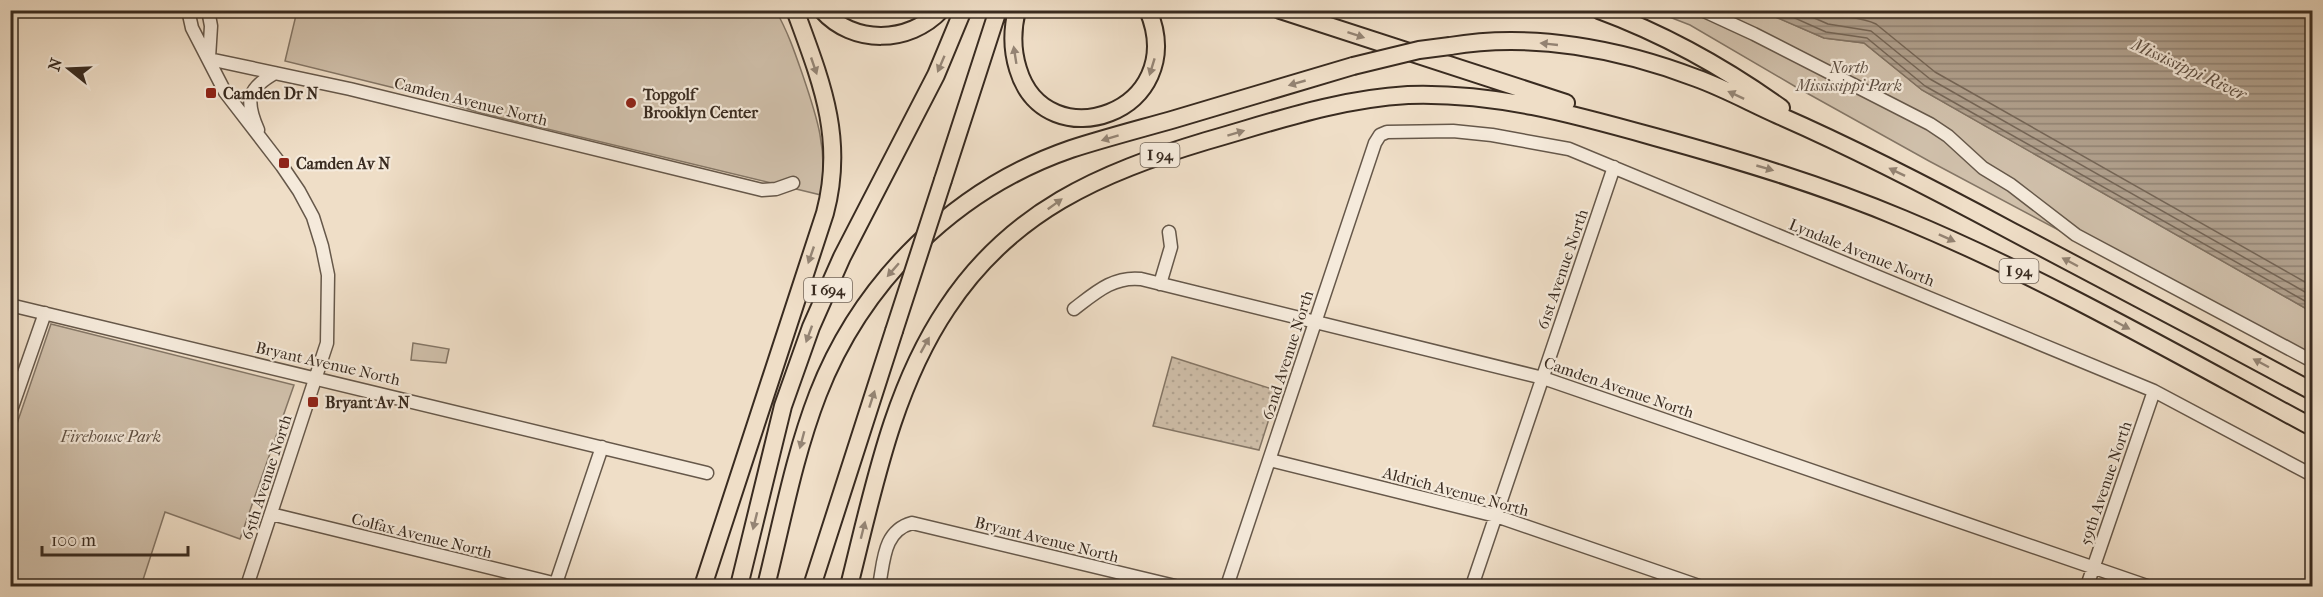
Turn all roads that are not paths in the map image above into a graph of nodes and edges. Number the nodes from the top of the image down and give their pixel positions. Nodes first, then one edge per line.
1 (208, 10) edge
2 (795, 10) edge
3 (822, 10) edge
4 (941, 10) edge
5 (963, 10) edge
6 (998, 10) edge
7 (1017, 10) edge
8 (1148, 10) edge
9 (1280, 10) edge
10 (1586, 10) edge
11 (1599, 10) edge
12 (1702, 10) edge
13 (184, 11) edge
14 (1689, 52) junction
15 (209, 59) junction
16 (275, 73) junction
17 (1808, 128) junction
18 (1380, 135) joint
19 (261, 140) junction
20 (1709, 152) junction
21 (1614, 167) junction
22 (794, 183) dead end
23 (1169, 232) dead end
24 (1160, 284) junction
25 (10, 305) edge
26 (1074, 309) dead end
27 (45, 313) junction
28 (1316, 323) junction
29 (2313, 361) edge
30 (316, 377) junction
31 (1543, 378) junction
32 (2154, 391) junction
33 (2313, 391) edge
34 (10, 413) edge
35 (2313, 427) edge
36 (602, 447) junction
37 (1270, 460) junction
38 (707, 473) dead end
39 (2313, 475) edge
40 (271, 514) junction
41 (1496, 516) junction
42 (2093, 567) junction
43 (814, 583) edge
44 (248, 586) edge
45 (559, 586) edge
46 (703, 586) edge
47 (739, 586) edge
48 (766, 586) edge
49 (849, 586) edge
50 (879, 586) edge
51 (1175, 586) edge
52 (1227, 586) edge
53 (1472, 586) edge
54 (1699, 586) edge
55 (2087, 586) edge
56 (2147, 586) edge

1 - 15 street
2 -> 46 highway
3 - 4 highway
5 -> 47 highway, I 694
43 -> 6 highway, bridge
8 -> 7 highway
9 -> 20 highway
10 - 14 highway
11 - 14 highway
12 - 29 street
13 - 15 street, 65th Avenue North
14 - 17 highway
15 - 16 street, Camden Avenue North
15 - 19 street, 65th Avenue North
16 - 19 street
16 - 22 street, Camden Avenue North
33 -> 17 highway, I 94
17 -> 48 highway, I 94, bridge
18 - 21 street, Lyndale Avenue North
18 - 28 street, 62nd Avenue North
19 - 30 street, 65th Avenue North
20 -> 35 highway, I 94
49 -> 20 highway, I 94
21 - 31 street, 61st Avenue North
21 - 32 street, Lyndale Avenue North
23 - 24 street
24 - 26 street, Camden Avenue North
24 - 28 street, Camden Avenue North
25 - 27 street, Bryant Avenue North
27 - 30 street, Bryant Avenue North
27 - 34 street
28 - 31 street, Camden Avenue North
28 - 37 street, 62nd Avenue North
30 - 36 street, Bryant Avenue North
30 - 40 street, 65th Avenue North
31 - 41 street, 61st Avenue North
31 - 42 street, Camden Avenue North
32 - 39 street, Lyndale Avenue North
32 - 42 street, 59th Avenue North
36 - 38 street, Bryant Avenue North
36 - 45 street
37 - 41 street, Aldrich Avenue North
37 - 52 street, 62nd Avenue North
40 - 44 street, 65th Avenue North
40 - 45 street, Colfax Avenue North
41 - 53 street, 61st Avenue North
41 - 54 street, Aldrich Avenue North
42 - 55 street, 59th Avenue North
42 - 56 street, Camden Avenue North
50 - 51 street, Bryant Avenue North

